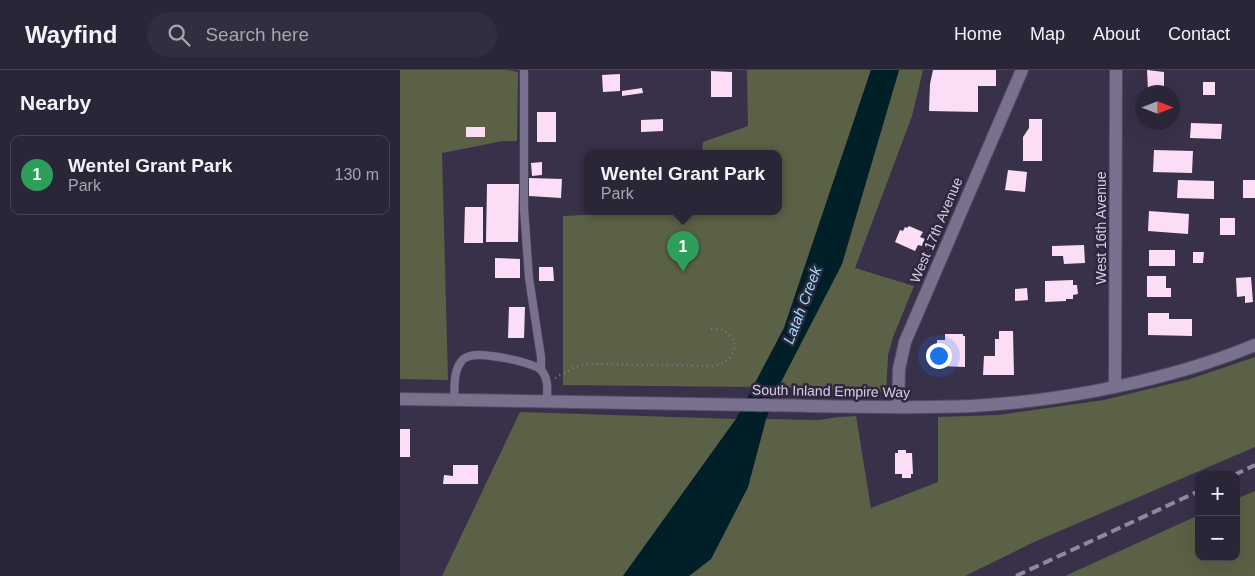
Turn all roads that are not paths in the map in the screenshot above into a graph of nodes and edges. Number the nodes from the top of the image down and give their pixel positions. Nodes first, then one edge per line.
1 (524, 70) edge
2 (1022, 70) edge
3 (1116, 70) edge
4 (1255, 345) edge
5 (541, 370) junction
6 (1115, 386) junction
7 (400, 399) edge
8 (454, 400) junction
9 (547, 401) junction
10 (898, 406) junction

1 - 5 lane
2 - 10 street, West 17th Avenue
3 - 6 street, West 16th Avenue
4 - 6 street, South Inland Empire Way
5 - 8 lane
5 - 9 lane
6 - 10 street, South Inland Empire Way
7 - 8 street, South Inland Empire Way
8 - 9 street, South Inland Empire Way
9 - 10 street, South Inland Empire Way

